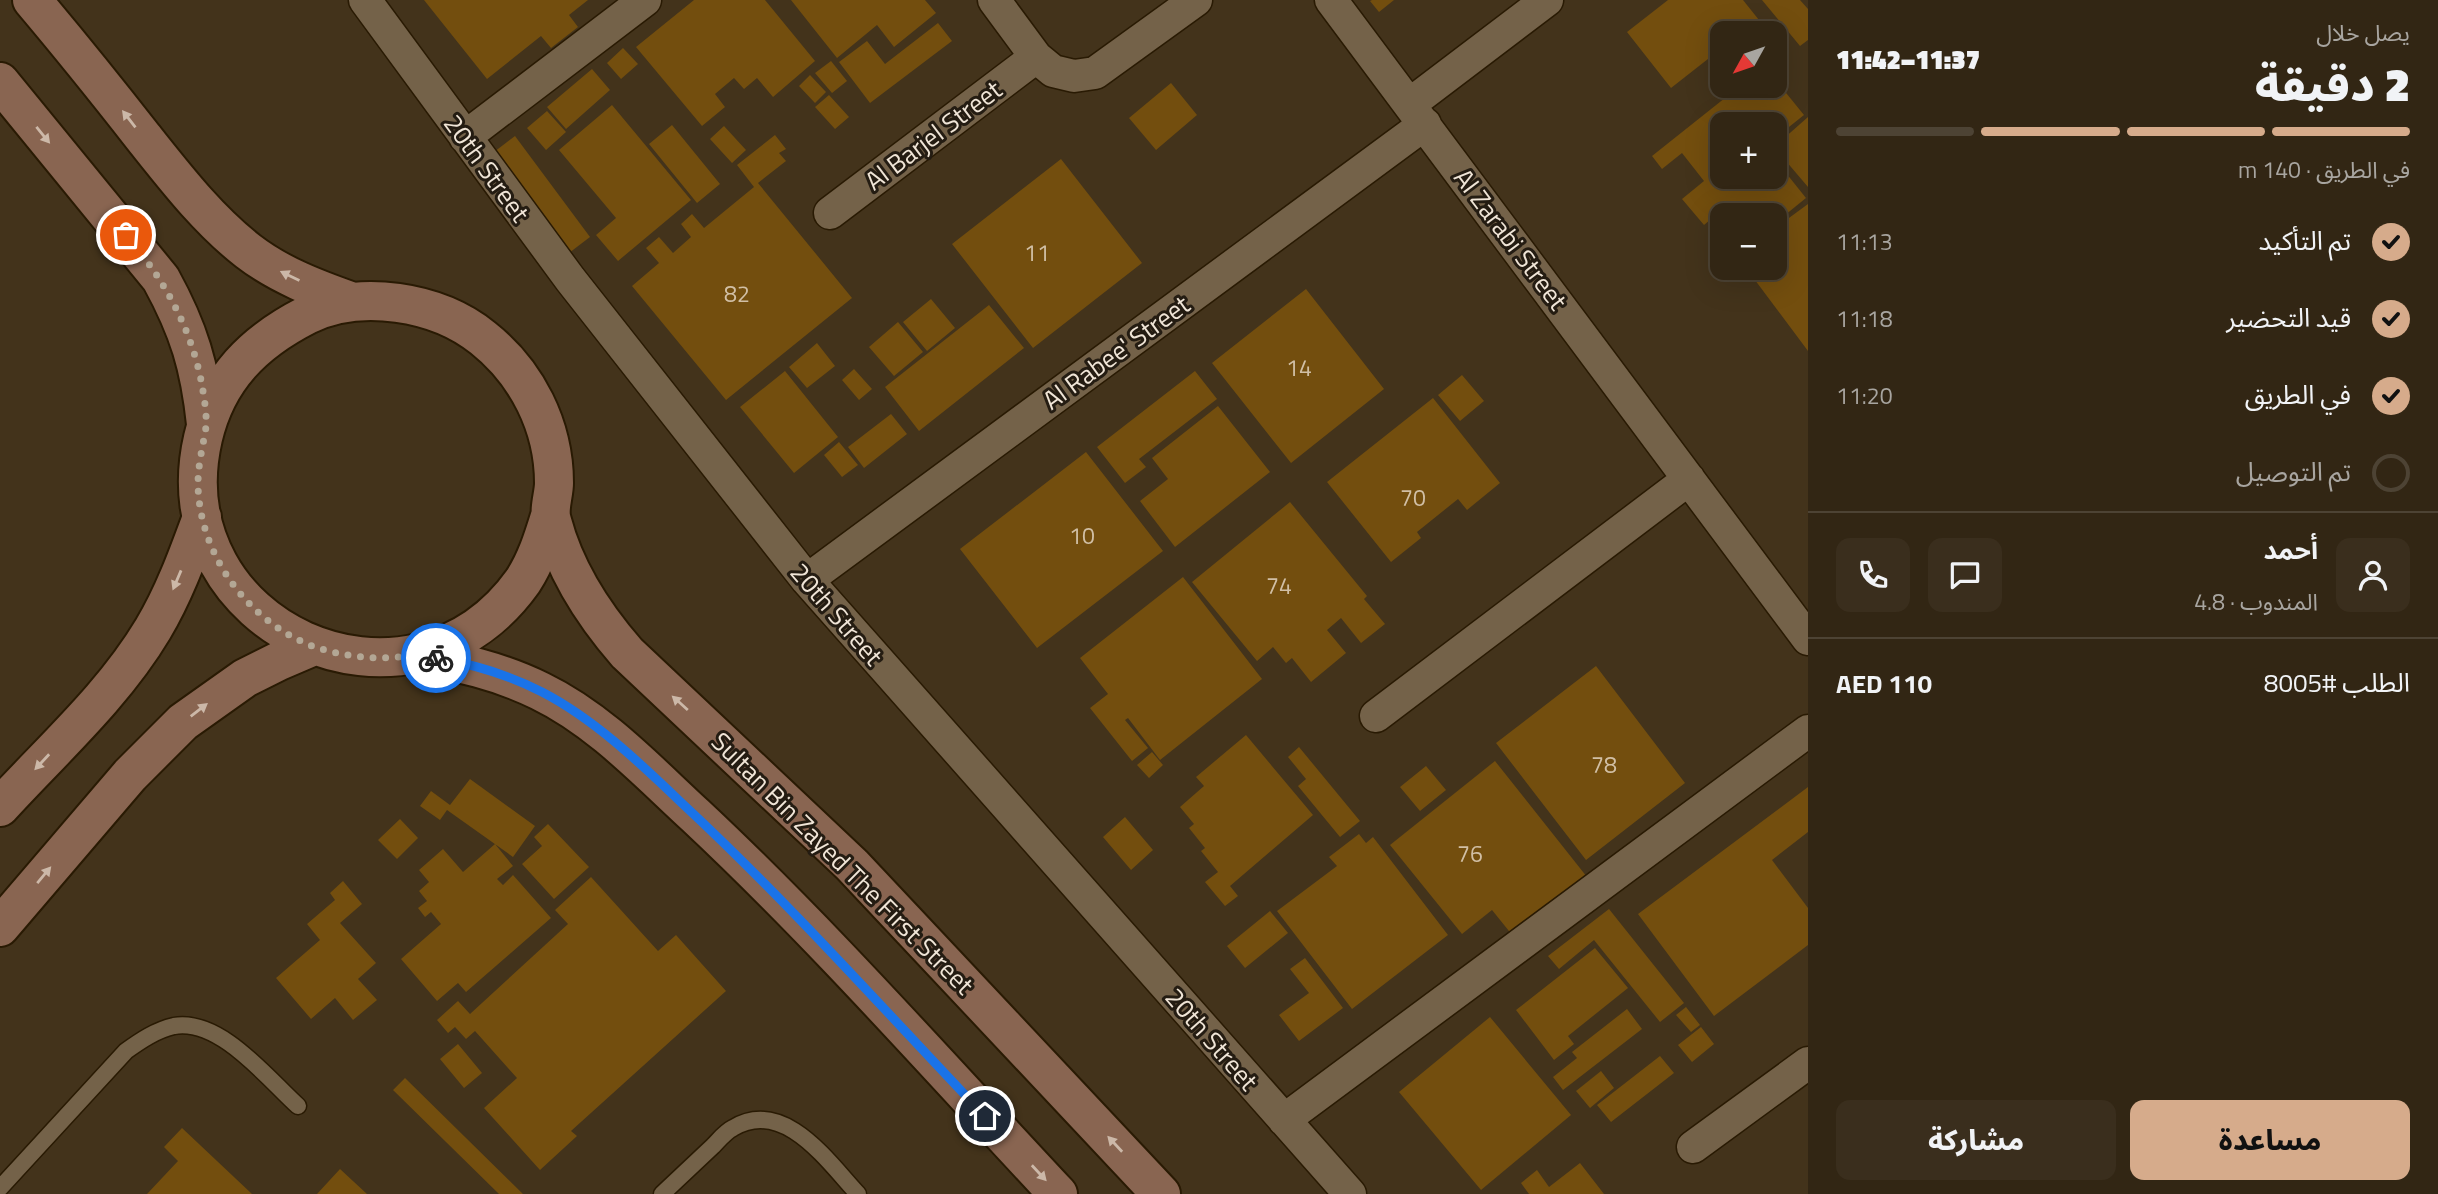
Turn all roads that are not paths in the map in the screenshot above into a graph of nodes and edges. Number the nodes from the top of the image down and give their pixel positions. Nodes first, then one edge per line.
1 (32, 0) edge
2 (365, 0) edge
3 (645, 0) edge
4 (994, 0) edge
5 (1196, 0) edge
6 (1331, 0) edge
7 (1547, 0) edge
8 (1036, 57) junction
9 (0, 82) edge
10 (1417, 114) junction
11 (464, 137) junction
12 (830, 213) dead end
13 (353, 302) junction
14 (206, 424) junction
15 (1689, 479) junction
16 (550, 516) junction
17 (202, 517) junction
18 (807, 580) junction
19 (1808, 639) edge
20 (314, 646) junction
21 (414, 654) junction
22 (1376, 716) dead end
23 (1808, 731) edge
24 (4, 798) edge
25 (0, 927) edge
26 (1808, 1063) edge
27 (298, 1106) dead end
28 (1284, 1120) junction
29 (1693, 1147) dead end
30 (0, 1188) edge
31 (662, 1194) edge
32 (858, 1194) edge
33 (1058, 1194) edge
34 (1161, 1194) edge
35 (1350, 1194) edge

13 -> 1 main road
2 - 11 street, 20th Street
3 - 11 street
4 - 8 street
5 - 8 street
6 - 10 street, Al Zarabi Street
7 - 10 street, Al Rabee' Street
8 - 12 street, Al Barjel Street
9 -> 14 main road
10 - 15 street, Al Zarabi Street
10 - 18 street, Al Rabee' Street
11 - 18 street, 20th Street
13 - 14 main road
13 - 16 main road
14 - 17 main road
15 - 19 street, Al Zarabi Street
15 - 22 street
16 - 21 main road
34 -> 16 main road, Sultan Bin Zayed The First Street
17 - 20 main road
17 -> 24 main road
18 - 28 street, 20th Street
20 - 21 main road
25 -> 20 main road
21 -> 33 main road
23 - 28 street
26 - 29 street
27 - 30 lane
28 - 35 street, 20th Street
31 - 32 lane

